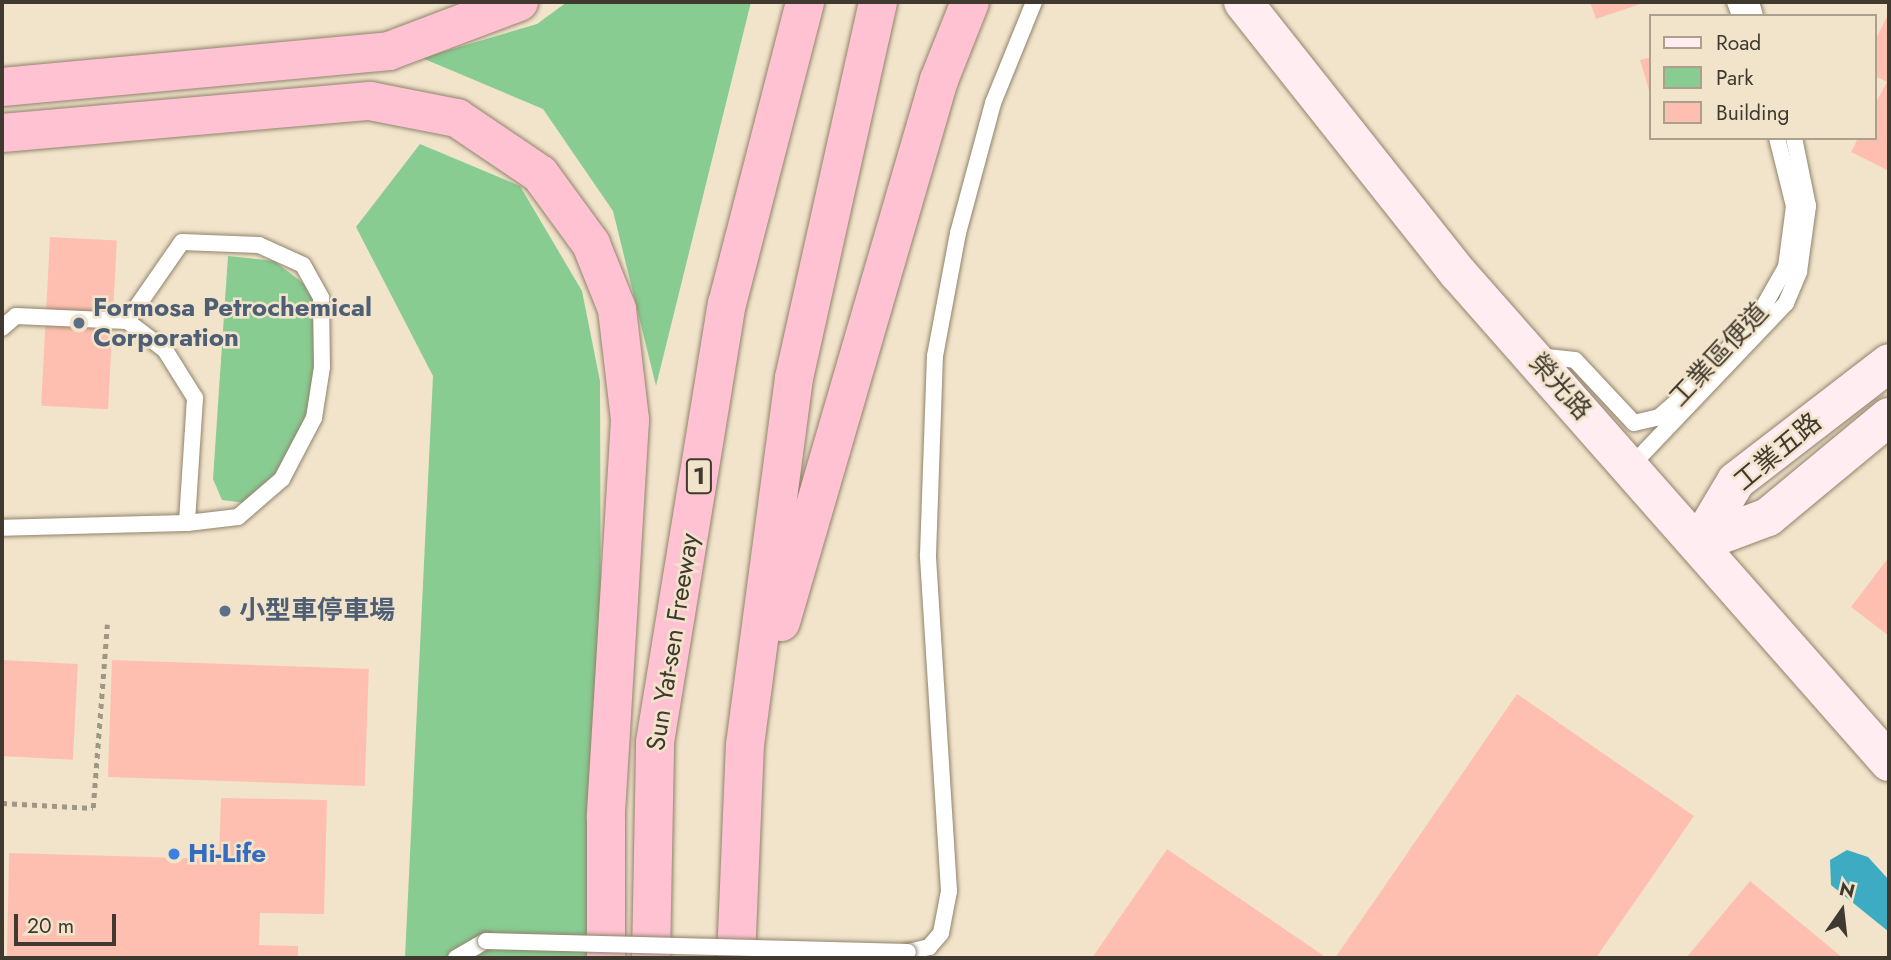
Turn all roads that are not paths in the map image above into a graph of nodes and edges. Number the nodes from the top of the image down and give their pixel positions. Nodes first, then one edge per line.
1 (519, 2) edge
2 (805, 2) edge
3 (878, 2) edge
4 (970, 2) edge
5 (1034, 2) edge
6 (1243, 2) edge
7 (2, 87) edge
8 (2, 133) edge
9 (1778, 140) edge
10 (1794, 140) edge
11 (127, 321) junction
12 (2, 328) edge
13 (1532, 356) junction
14 (1889, 362) edge
15 (1889, 417) edge
16 (1631, 466) junction
17 (187, 523) junction
18 (2, 528) edge
19 (1699, 543) junction
20 (745, 745) junction
21 (1889, 762) edge
22 (456, 958) edge
23 (606, 958) edge
24 (650, 958) edge
25 (736, 958) edge

1 - 7 highway
2 - 24 highway, Sun Yat-sen Freeway / 1
3 - 20 highway
4 - 20 highway
5 - 22 lane, bridge
6 - 13 street, 榮光路
8 - 23 highway
9 - 13 lane, 工業區便道
10 - 16 lane
11 - 12 lane
11 - 17 lane
11 - 17 lane
13 - 16 street, 榮光路
14 - 19 street, 工業五路
15 - 19 street, 工業五路
16 - 19 street, 榮光路
17 - 18 lane
19 - 21 street, 榮光路
20 - 25 highway

